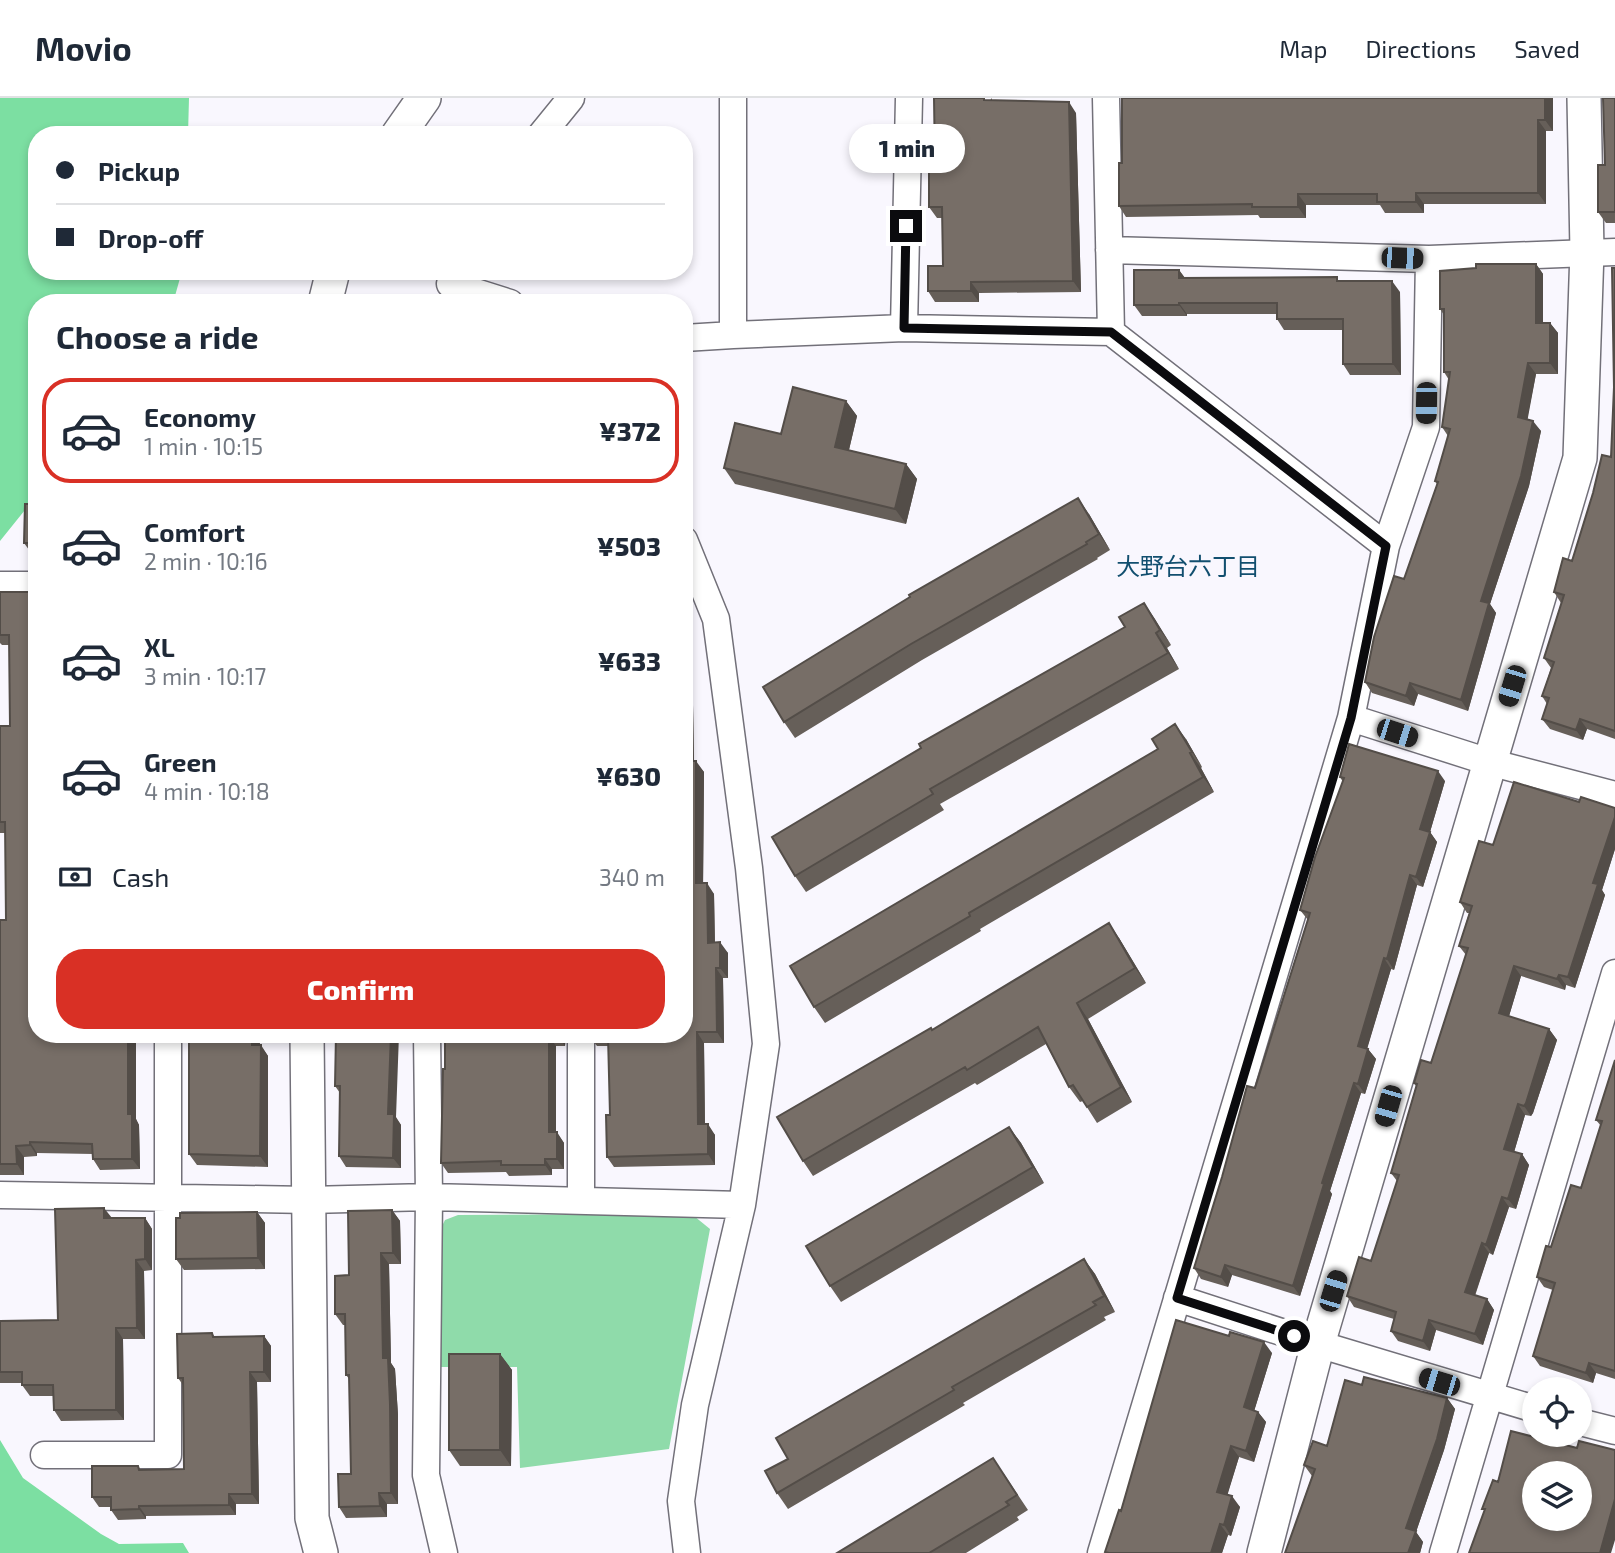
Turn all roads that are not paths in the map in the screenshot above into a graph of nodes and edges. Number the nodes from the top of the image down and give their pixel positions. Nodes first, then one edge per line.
1 (424, 98) edge
2 (571, 98) edge
3 (733, 98) edge
4 (909, 98) edge
5 (1106, 98) edge
6 (1584, 98) edge
7 (404, 126) edge
8 (548, 126) edge
9 (1109, 250) junction
10 (1601, 251) edge
11 (1429, 259) junction
12 (450, 286) edge
13 (478, 294) edge
14 (904, 328) junction
15 (1111, 332) junction
16 (733, 335) junction
17 (693, 337) edge
18 (1386, 546) junction
19 (693, 562) edge
20 (0, 585) edge
21 (28, 585) edge
22 (1351, 718) junction
23 (1489, 762) junction
24 (1615, 795) edge
25 (1615, 973) edge
26 (168, 1043) edge
27 (307, 1043) edge
28 (427, 1043) edge
29 (581, 1043) edge
30 (0, 1195) edge
31 (168, 1197) junction
32 (429, 1197) junction
33 (309, 1200) junction
34 (581, 1200) junction
35 (741, 1205) junction
36 (1177, 1298) junction
37 (1318, 1344) junction
38 (1488, 1397) junction
39 (1522, 1406) edge
40 (1592, 1425) edge
41 (1615, 1431) edge
42 (44, 1455) dead end
43 (321, 1553) edge
44 (444, 1553) edge
45 (687, 1553) edge
46 (1101, 1553) edge
47 (1264, 1553) edge
48 (1443, 1553) edge

1 - 7 street
2 - 8 street
3 - 16 street
4 - 14 street
5 - 9 street
6 - 10 street
9 - 11 street
9 - 15 street
10 - 11 street
10 - 23 street
11 - 18 street
12 - 13 street
14 - 15 street
14 - 16 street
15 - 18 street
16 - 17 street
18 - 22 street
19 - 35 street
20 - 21 street
22 - 23 street
22 - 36 street
23 - 24 street
23 - 37 street
25 - 38 street
26 - 31 street
27 - 33 street
28 - 32 street
29 - 34 street
30 - 31 street
31 - 33 street
31 - 42 street
32 - 33 street
32 - 34 street
32 - 44 street
33 - 43 street
34 - 35 street
35 - 45 street
36 - 37 street
36 - 46 street
37 - 38 street
37 - 47 street
38 - 39 street
38 - 48 street
40 - 41 street

